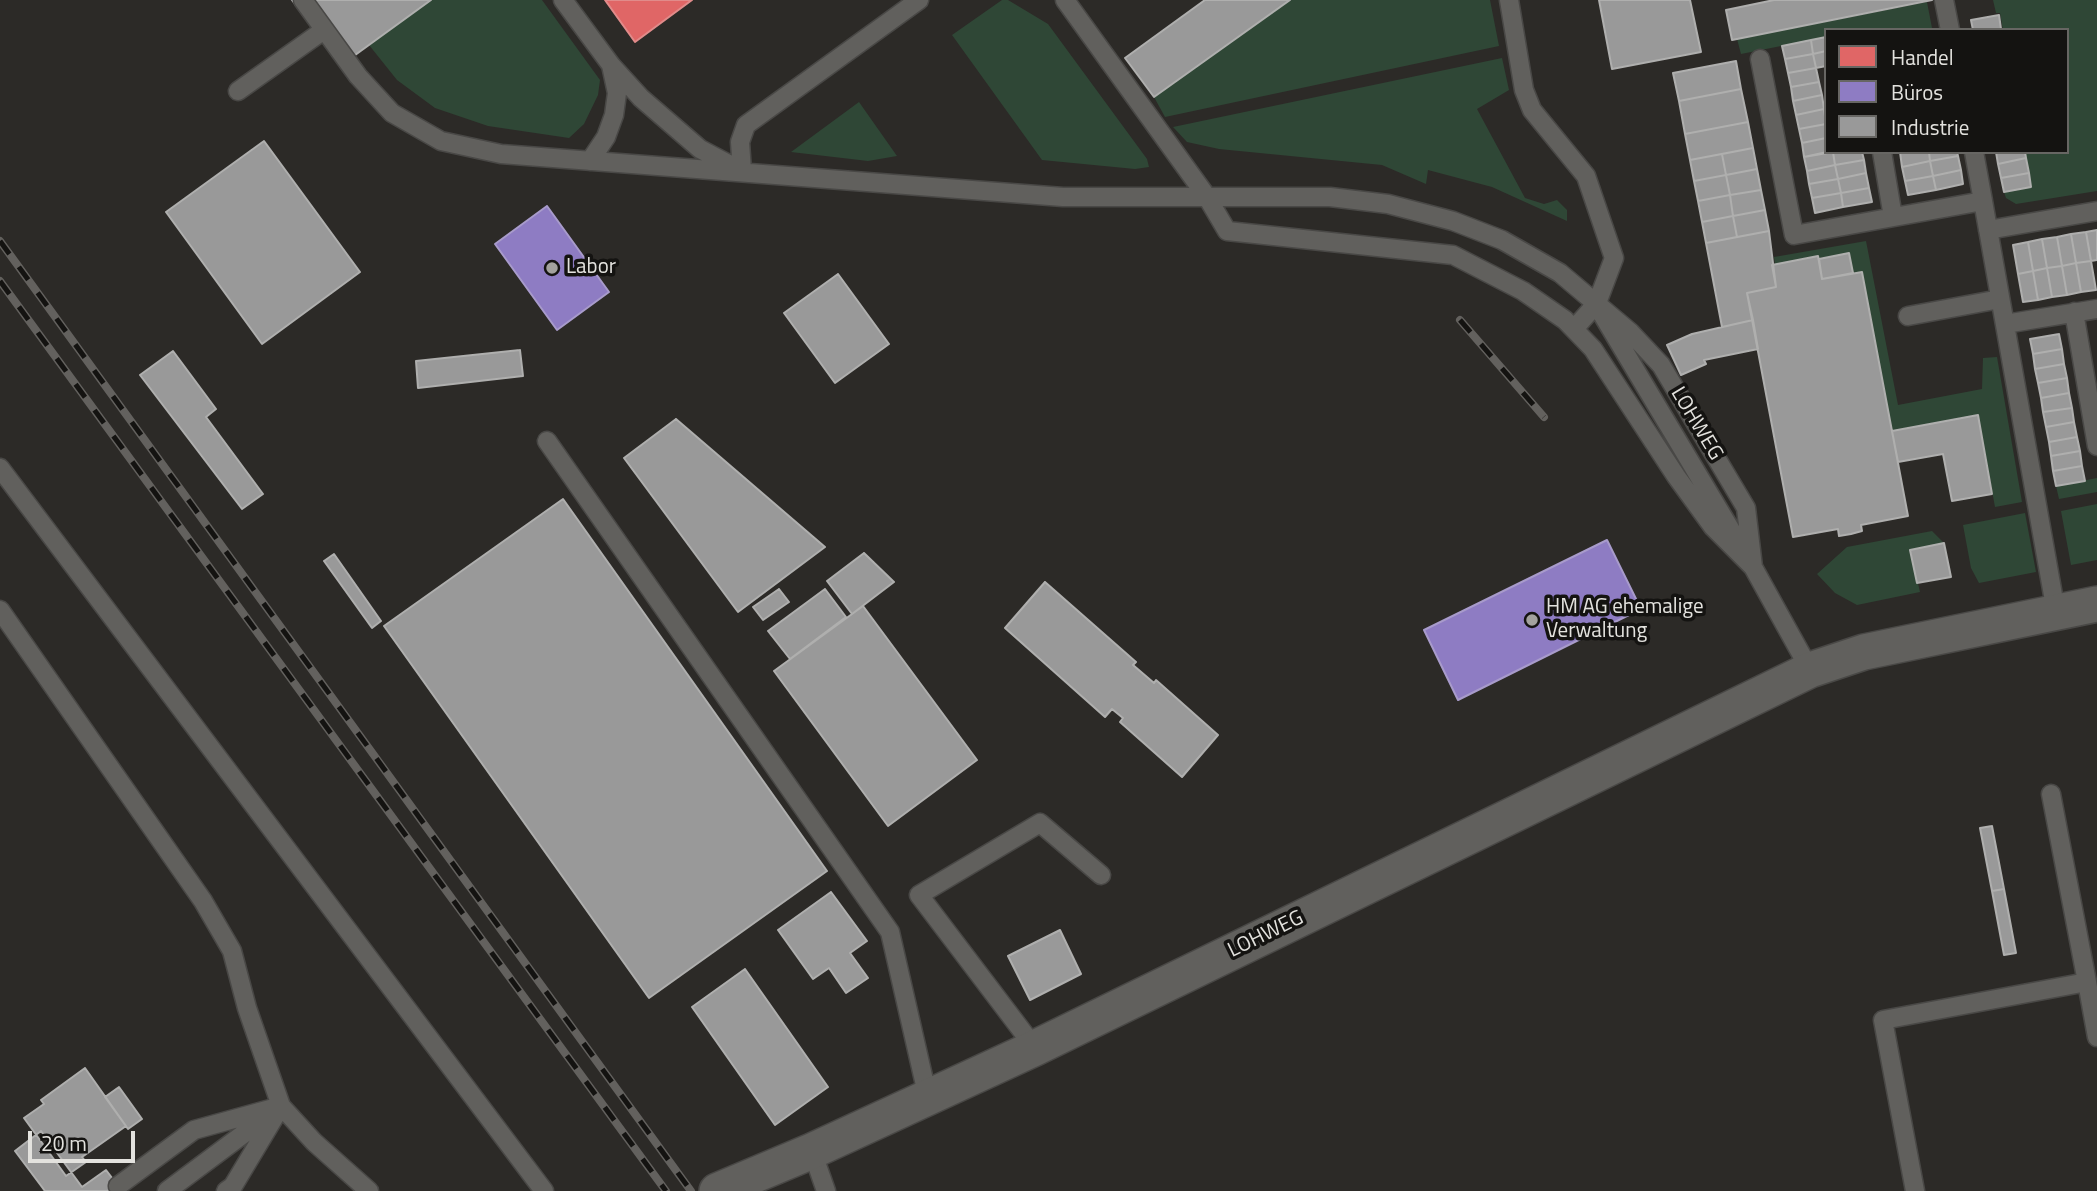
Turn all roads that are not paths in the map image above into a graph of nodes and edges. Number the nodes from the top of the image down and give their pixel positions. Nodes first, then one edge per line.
1 (303, 0) edge
2 (563, 0) edge
3 (919, 0) edge
4 (1065, 0) edge
5 (1509, 0) edge
6 (1944, 0) edge
7 (1950, 28) edge
8 (324, 30) junction
9 (1760, 59) dead end
10 (611, 65) junction
11 (238, 91) dead end
12 (1882, 154) edge
13 (1974, 154) edge
14 (590, 161) junction
15 (742, 171) junction
16 (1207, 197) junction
17 (1983, 201) junction
18 (2097, 211) edge
19 (1894, 217) junction
20 (1988, 230) junction
21 (2000, 299) junction
22 (1597, 303) junction
23 (2097, 309) edge
24 (2074, 313) junction
25 (1908, 316) dead end
26 (2005, 324) junction
27 (1574, 329) junction
28 (547, 441) dead end
29 (2097, 446) edge
30 (0, 468) edge
31 (1753, 567) junction
32 (2097, 604) edge
33 (0, 610) edge
34 (2056, 612) junction
35 (1810, 670) junction
36 (2051, 794) dead end
37 (1101, 875) dead end
38 (2087, 982) junction
39 (2097, 1037) edge
40 (1035, 1048) junction
41 (928, 1098) junction
42 (281, 1106) junction
43 (812, 1151) junction
44 (118, 1186) dead end
45 (167, 1191) edge
46 (226, 1191) edge
47 (369, 1191) edge
48 (544, 1191) edge
49 (717, 1191) edge
50 (826, 1191) edge
51 (1915, 1191) edge

1 - 8 lane, LOHWEG
2 - 10 lane
3 - 15 lane
4 - 16 lane
5 - 22 lane
6 - 7 lane
8 - 11 lane
8 - 14 lane, LOHWEG
9 - 19 lane
10 - 14 lane
10 - 15 lane
12 - 19 lane
13 - 17 lane
14 - 15 lane, LOHWEG
15 - 16 lane, LOHWEG
16 - 22 lane, LOHWEG
16 - 27 lane
17 - 19 lane
17 - 20 lane
18 - 20 lane
20 - 21 lane
21 - 25 lane
21 - 26 lane
22 - 27 lane
22 - 31 lane, LOHWEG
22 - 31 lane, LOHWEG
23 - 24 lane
24 - 26 lane
24 - 29 lane
26 - 34 lane
27 - 31 lane
28 - 41 lane
30 - 48 lane
31 - 35 lane, LOHWEG
32 - 34 street, LOHWEG
33 - 42 lane
34 - 35 street, LOHWEG
35 - 40 street, LOHWEG
36 - 38 lane
37 - 40 lane
38 - 39 lane
38 - 51 lane
40 - 41 street, LOHWEG
41 - 43 street, LOHWEG
42 - 44 lane
42 - 45 lane
42 - 46 lane
42 - 47 lane
43 - 49 street, LOHWEG
43 - 50 lane

